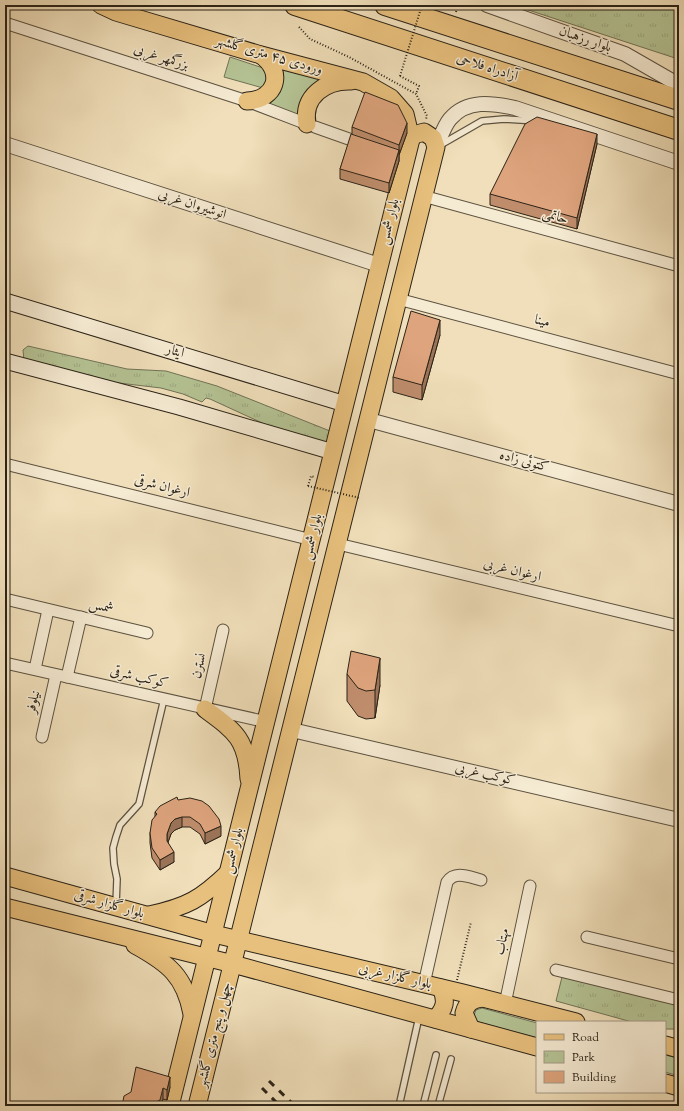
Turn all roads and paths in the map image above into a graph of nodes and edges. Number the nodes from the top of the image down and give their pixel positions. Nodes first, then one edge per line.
1 (101, 5) edge
2 (295, 5) edge
3 (385, 5) edge
4 (422, 5) edge
5 (458, 5) edge
6 (487, 5) edge
7 (456, 14) dead end
8 (5, 23) edge
9 (261, 55) junction
10 (363, 82) junction
11 (679, 85) edge
12 (416, 94) dead end
13 (679, 100) edge
14 (247, 101) junction
15 (552, 122) junction
16 (311, 125) junction
17 (679, 130) edge
18 (411, 139) junction
19 (5, 144) edge
20 (370, 147) edge
21 (436, 147) junction
22 (5, 154) edge
23 (679, 163) edge
24 (423, 196) junction
25 (362, 264) junction
26 (679, 266) edge
27 (378, 270) junction
28 (398, 299) junction
29 (5, 301) edge
30 (5, 361) edge
31 (679, 374) edge
32 (345, 404) junction
33 (369, 420) junction
34 (333, 452) junction
35 (5, 464) edge
36 (311, 476) dead end
37 (360, 498) dead end
38 (679, 504) edge
39 (312, 540) junction
40 (338, 544) junction
41 (5, 599) edge
42 (48, 610) junction
43 (81, 618) junction
44 (679, 626) edge
45 (223, 630) dead end
46 (147, 633) dead end
47 (5, 663) edge
48 (35, 669) junction
49 (61, 676) junction
50 (164, 699) junction
51 (205, 709) junction
52 (266, 722) junction
53 (292, 730) junction
54 (42, 737) dead end
55 (250, 789) junction
56 (679, 820) edge
57 (229, 872) junction
58 (5, 876) edge
59 (481, 880) dead end
60 (26, 882) junction
61 (530, 886) dead end
62 (5, 891) edge
63 (5, 898) edge
64 (116, 907) junction
65 (11, 909) edge
66 (146, 916) junction
67 (471, 922) dead end
68 (114, 934) junction
69 (214, 934) junction
70 (587, 937) dead end
71 (239, 940) junction
72 (208, 958) junction
73 (679, 959) edge
74 (233, 964) junction
75 (556, 970) dead end
76 (424, 984) junction
77 (448, 989) junction
78 (482, 998) junction
79 (679, 1000) edge
80 (505, 1004) junction
81 (427, 1017) junction
82 (193, 1018) junction
83 (572, 1021) edge
84 (471, 1029) junction
85 (666, 1045) edge
86 (536, 1047) edge
87 (679, 1049) edge
88 (436, 1055) dead end
89 (452, 1059) dead end
90 (666, 1083) edge
91 (679, 1087) edge
92 (170, 1106) edge
93 (197, 1106) edge
94 (399, 1106) edge
95 (423, 1106) edge
96 (438, 1106) edge

1 - 9 main road, ورودی ۴۵ متری گلشهر
2 - 17 highway, آزادراه فلاحی
3 - 13 highway, آزادراه فلاحی
4 - 12 path, bridge
5 - 7 path
6 - 11 street, بلوار رزهبان
8 - 14 street, بزرگمهر غربی
9 - 10 main road, ورودی ۴۵ متری گلشهر
9 - 14 main road
10 - 16 main road
10 - 18 main road, ورودی ۴۵ متری گلشهر
14 - 16 street, بزرگمهر غربی
15 - 21 lane
15 - 21 street
15 - 23 street
16 - 20 street, بزرگمهر غربی
18 - 21 main road
18 - 27 main road, بلوار شمس
19 - 25 street, انوشیروان غربی
21 - 24 main road, بلوار شمس
22 - 25 street, انوشیروان غربی
24 - 26 street, حاتمی
24 - 28 main road, بلوار شمس
25 - 27 street, انوشیروان غربی
27 - 32 main road, بلوار شمس
28 - 31 street, مینا
28 - 33 main road, بلوار شمس
29 - 32 main road, ایثار
30 - 34 main road
32 - 34 main road, بلوار شمس
33 - 38 street, کتوئی زاده
33 - 40 main road, بلوار شمس
34 - 39 main road, بلوار شمس
35 - 39 street, ارغوان شرقی
36 - 37 path, bridge
39 - 52 main road, بلوار شمس
40 - 44 street, ارغوان غربی
40 - 53 main road, بلوار شمس
41 - 42 street, شمس
42 - 43 street, شمس
42 - 48 street
43 - 46 street, شمس
43 - 49 street, نیلوفر
45 - 51 street, نسترن
47 - 48 street, کوکب شرقی
48 - 49 street, کوکب شرقی
49 - 50 street, کوکب شرقی
49 - 54 street, نیلوفر
50 - 51 street, کوکب شرقی
50 - 64 lane
51 - 52 street, کوکب شرقی
51 - 55 main road
52 - 55 main road, بلوار شمس
53 - 56 street, کوکب غربی
53 - 71 main road, بلوار شمس
55 - 57 main road, بلوار شمس
57 - 66 main road
57 - 69 main road, بلوار شمس
58 - 60 main road, بلوار گلزار شرقی
59 - 76 street
60 - 62 main road
60 - 64 main road, بلوار گلزار شرقی
61 - 80 street, مهتاب
63 - 65 main road
64 - 66 main road, بلوار گلزار شرقی
65 - 68 main road, بلوار گلزار شرقی
66 - 69 main road, بلوار گلزار شرقی
67 - 77 path
68 - 72 main road, بلوار گلزار شرقی
68 - 82 main road
69 - 71 main road, بلوار گلزار غربی
69 - 72 main road, بلوار شمس
70 - 73 street
71 - 74 main road, بلوار شمس
71 - 76 main road, بلوار گلزار غربی
72 - 74 main road, بلوار گلزار غربی
72 - 82 main road
74 - 81 main road, بلوار گلزار غربی
74 - 93 main road, چهل و پنج متری گلشهر
75 - 79 street
76 - 77 main road, بلوار گلزار غربی
77 - 78 main road, بلوار گلزار غربی
77 - 81 main road
78 - 80 main road, بلوار گلزار غربی
78 - 84 main road
80 - 83 main road, بلوار گلزار غربی
81 - 84 main road, بلوار گلزار غربی
81 - 94 lane
82 - 92 main road
84 - 86 main road, بلوار گلزار غربی
85 - 87 main road
88 - 95 lane
89 - 96 lane
90 - 91 main road

